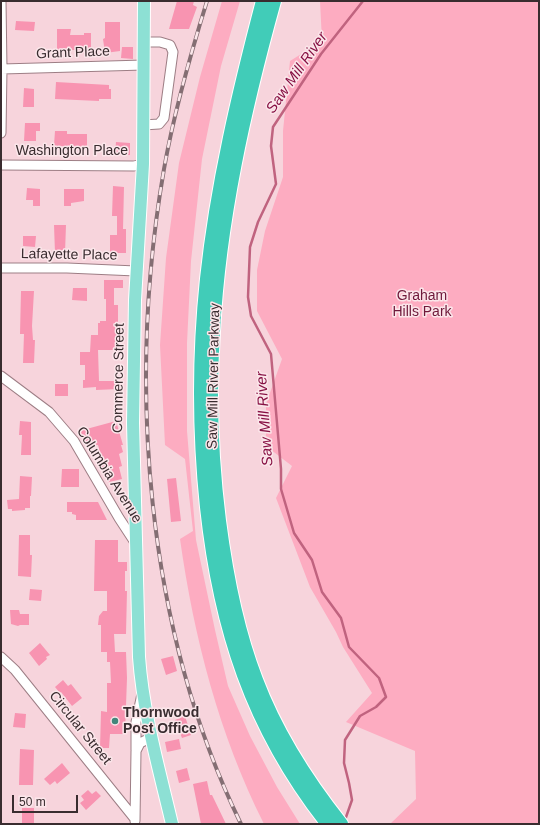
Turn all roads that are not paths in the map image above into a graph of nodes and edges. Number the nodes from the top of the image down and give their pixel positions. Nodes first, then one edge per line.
1 (1, 1) edge
2 (144, 1) edge
3 (263, 1) edge
4 (274, 1) edge
5 (144, 42) junction
6 (144, 65) junction
7 (2, 69) junction
8 (143, 125) junction
9 (1, 134) edge
10 (143, 164) junction
11 (1, 165) edge
12 (1, 268) edge
13 (136, 271) junction
14 (1, 376) edge
15 (136, 544) junction
16 (1, 657) edge
17 (143, 690) junction
18 (152, 737) junction
19 (136, 755) junction
20 (330, 818) edge
21 (135, 822) edge
22 (172, 824) edge
23 (341, 824) edge

1 - 7 street
2 - 5 main road, Commerce Street
3 - 20 highway, Saw Mill River Parkway
4 - 20 highway, Saw Mill River Parkway
5 - 6 main road, Commerce Street
5 - 8 street
6 - 7 street, Grant Place
6 - 8 main road, Commerce Street
7 - 9 street
8 - 10 main road, Commerce Street
10 - 11 street, Washington Place
10 - 13 main road, Commerce Street
12 - 13 street, Lafayette Place
13 - 15 main road, Commerce Street
14 - 15 street, Columbia Avenue
15 - 17 main road, Commerce Street
16 - 21 street, Circular Street
17 - 18 main road
17 - 19 street, Commerce Street
18 - 19 street
18 - 22 main road
19 - 21 street, Commerce Street
20 - 23 highway, Saw Mill River Parkway

